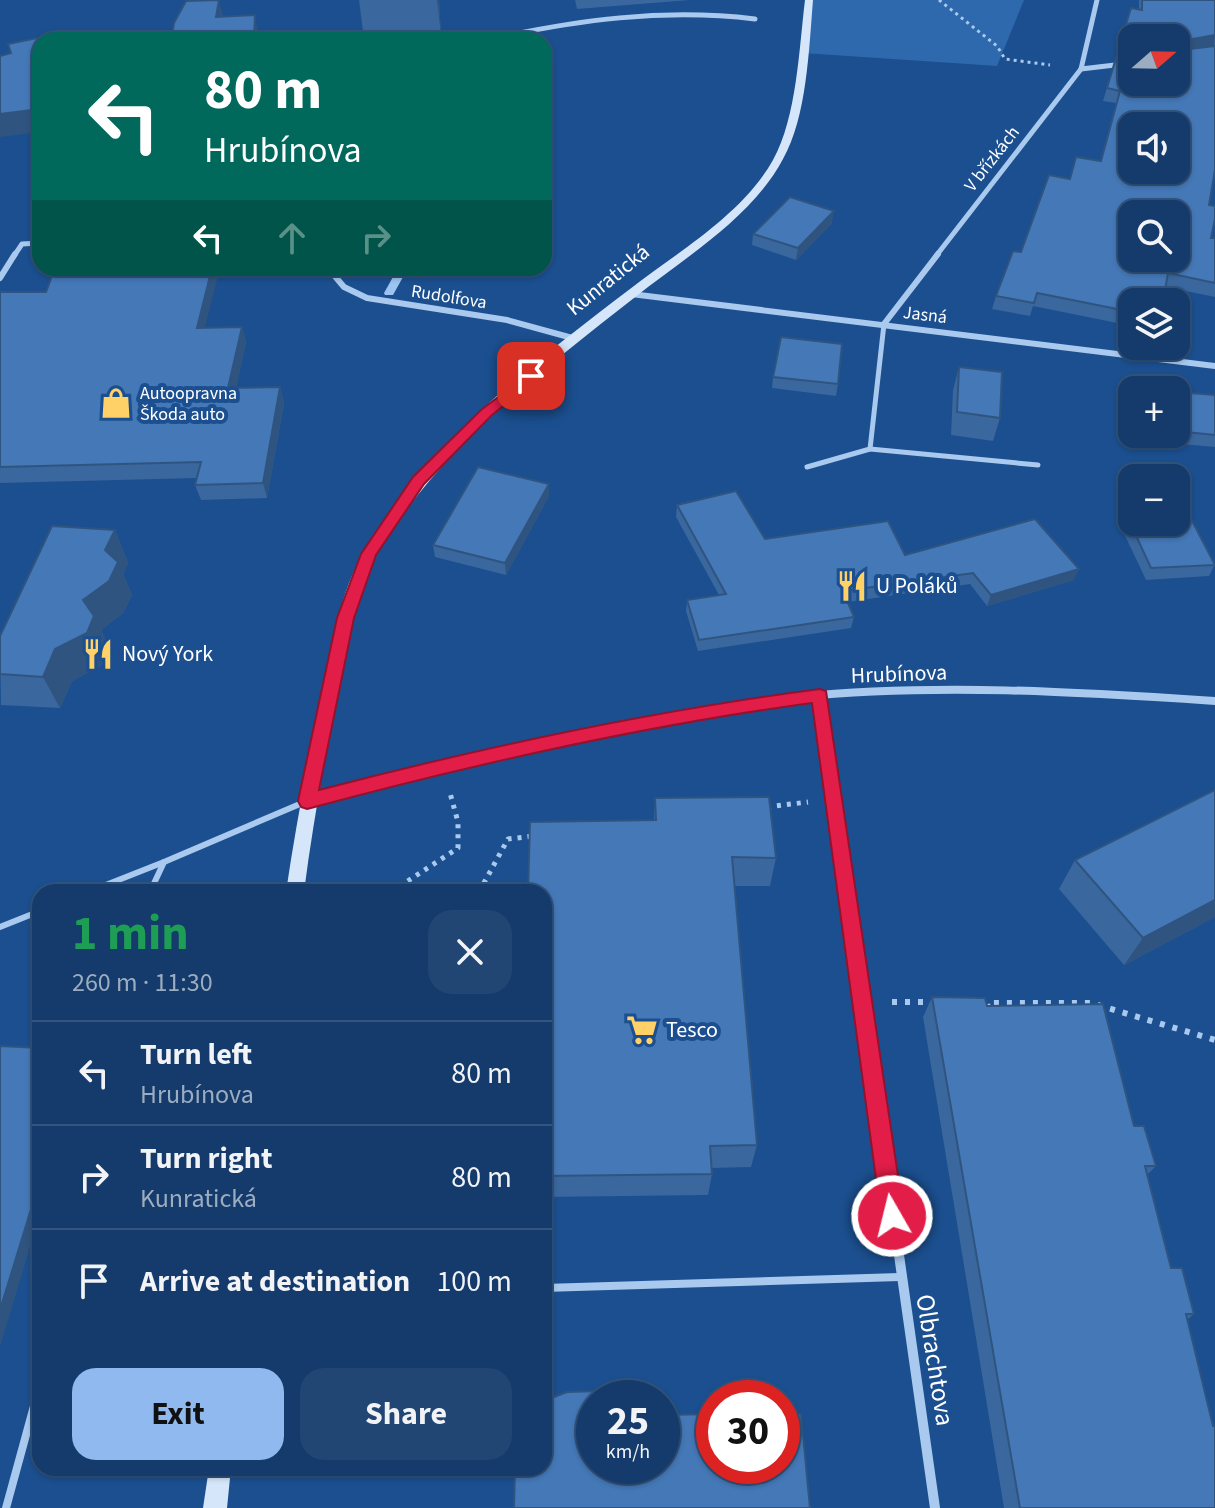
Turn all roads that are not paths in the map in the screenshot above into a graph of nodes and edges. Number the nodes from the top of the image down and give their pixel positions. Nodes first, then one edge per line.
1 (809, 0) edge
2 (1097, 0) edge
3 (755, 19) dead end
4 (524, 32) edge
5 (1118, 65) edge
6 (1081, 69) junction
7 (32, 243) edge
8 (332, 276) edge
9 (0, 278) edge
10 (631, 294) junction
11 (884, 324) junction
12 (576, 339) junction
13 (1215, 366) edge
14 (870, 449) junction
15 (1038, 465) dead end
16 (807, 467) dead end
17 (820, 695) junction
18 (1215, 701) edge
19 (307, 801) junction
20 (164, 862) junction
21 (108, 884) edge
22 (154, 884) edge
23 (296, 884) edge
24 (32, 914) edge
25 (0, 927) edge
26 (900, 1277) junction
27 (552, 1288) edge
28 (32, 1413) edge
29 (219, 1476) edge
30 (6, 1508) edge
31 (215, 1508) edge
32 (935, 1508) edge

1 - 10 street, Kunratická
2 - 6 street, V břízkách
3 - 4 street
5 - 6 street
6 - 11 street, V břízkách
7 - 9 street
8 - 12 street, Rudolfova
10 - 11 street, Jasná
10 - 12 street, Kunratická
11 - 13 street, Jasná
11 - 14 lane
12 - 19 street, Kunratická
14 - 15 lane
14 - 16 lane
17 - 18 street, Hrubínova
17 - 19 street, Hrubínova
17 - 26 street, Olbrachtova
19 - 20 lane
19 - 23 street, Kunratická
20 - 21 lane
20 - 22 lane
24 - 25 lane
26 - 27 lane
26 - 32 street, Olbrachtova
28 - 30 lane
29 - 31 street

